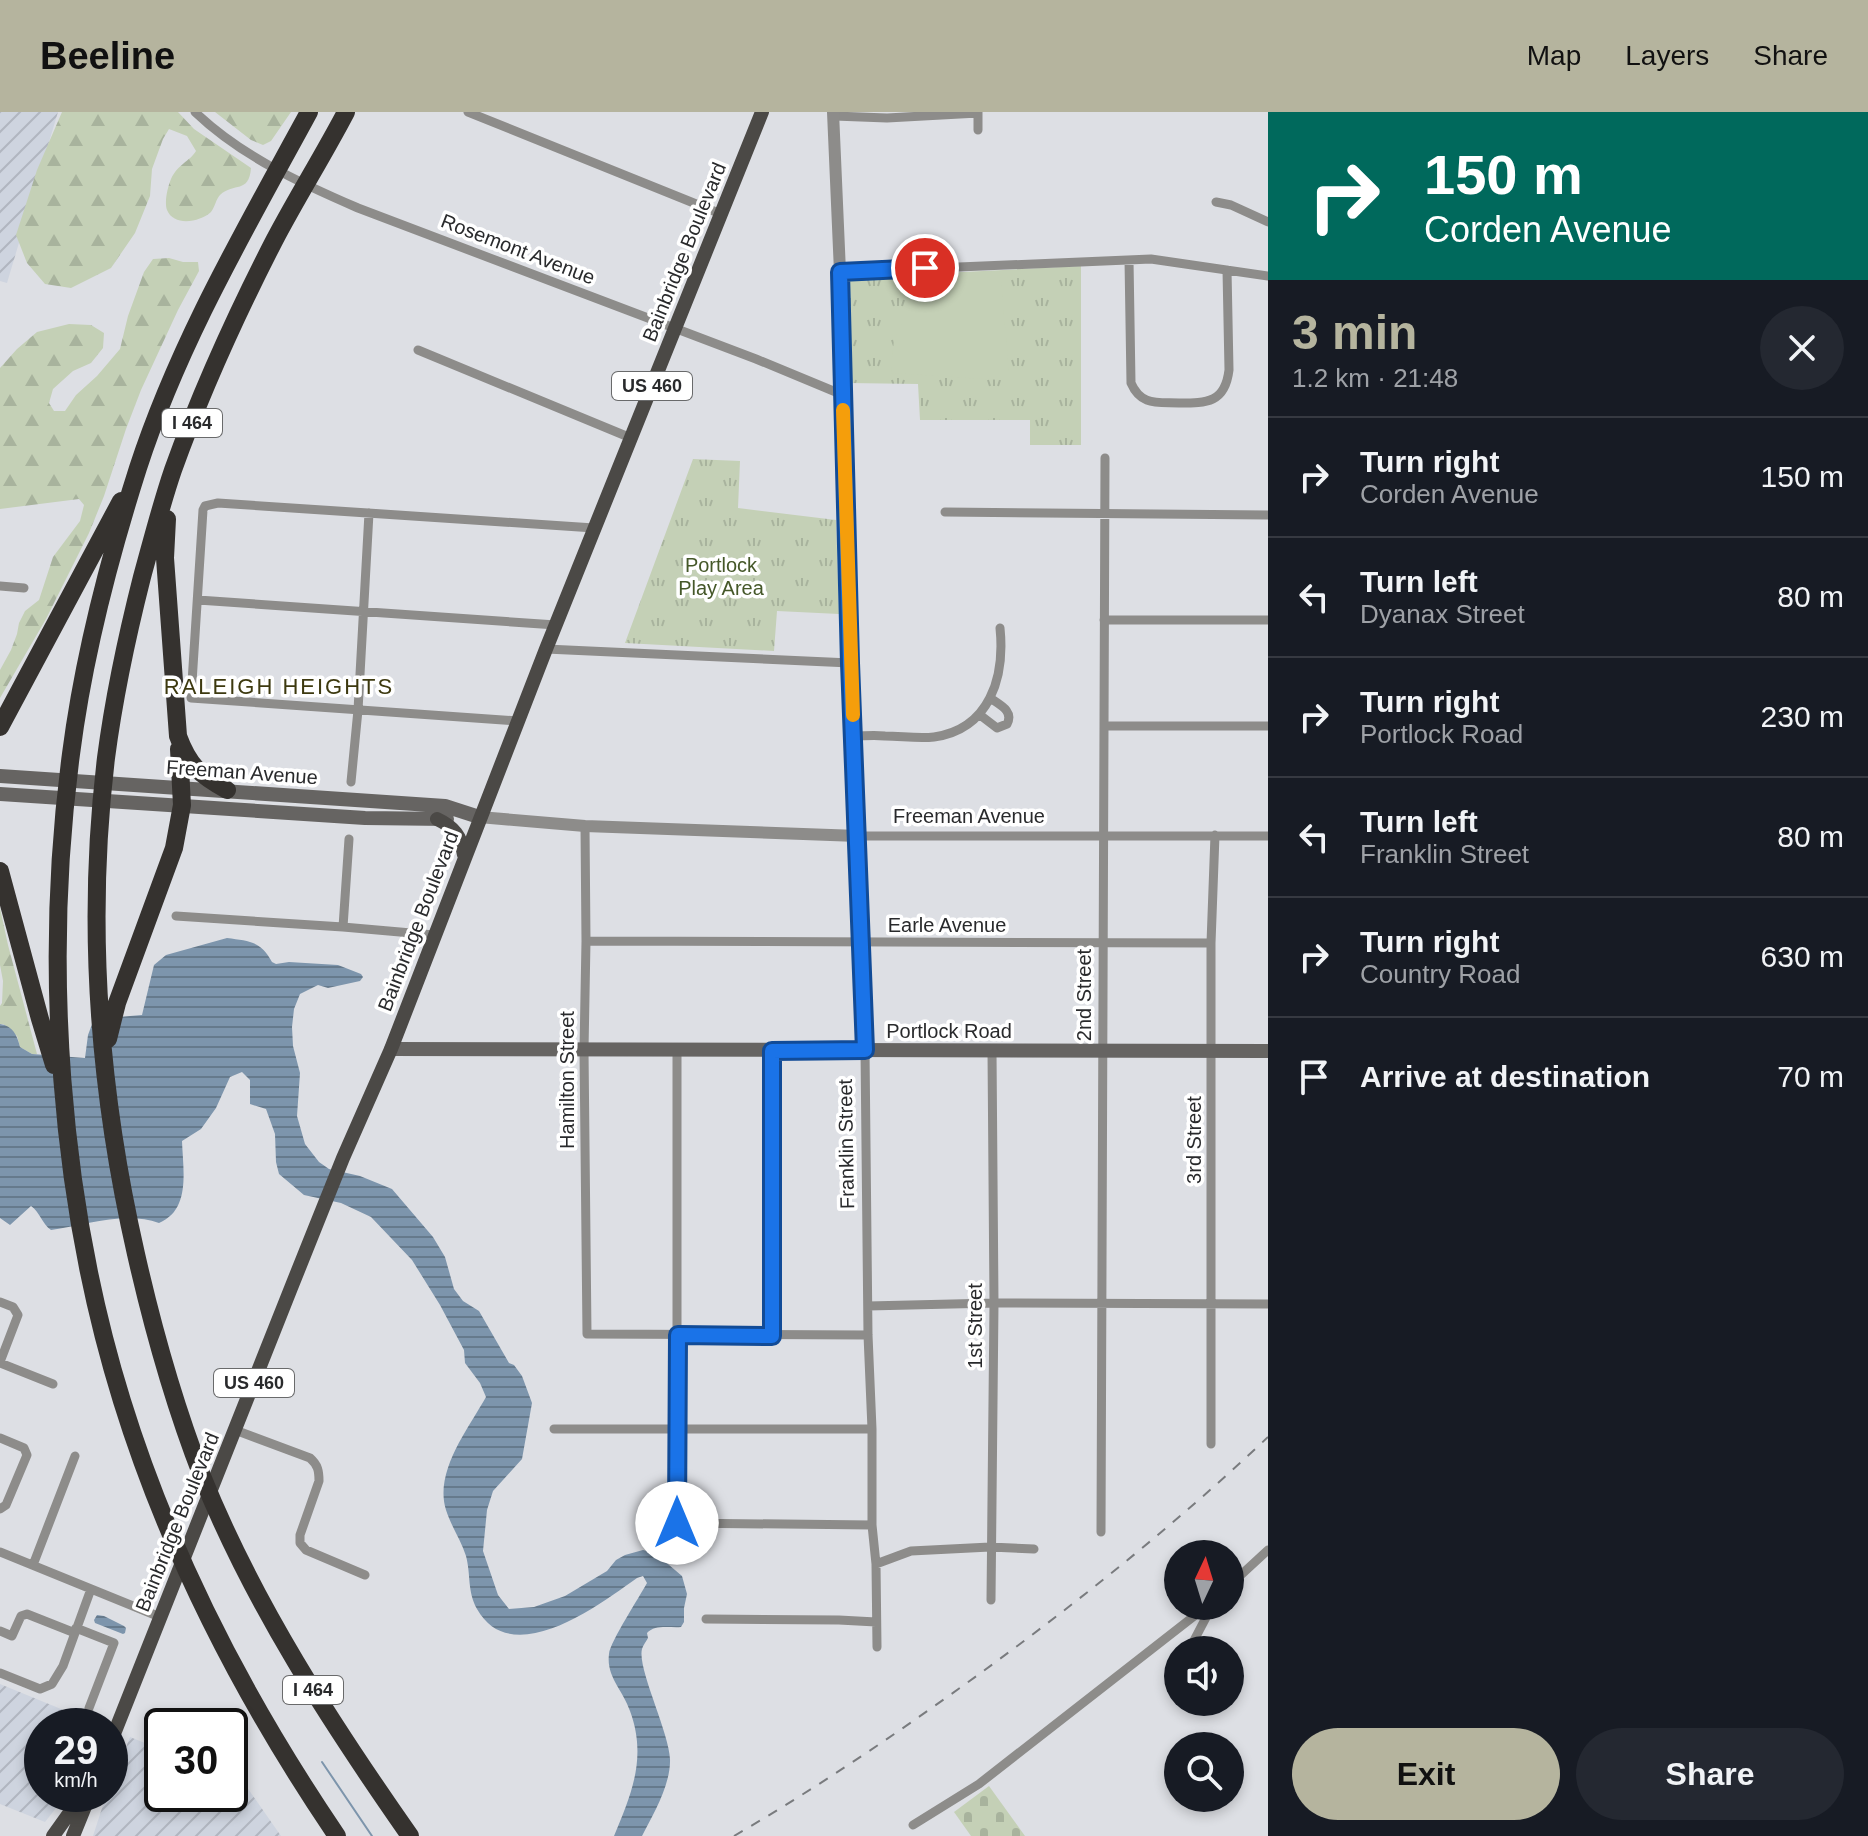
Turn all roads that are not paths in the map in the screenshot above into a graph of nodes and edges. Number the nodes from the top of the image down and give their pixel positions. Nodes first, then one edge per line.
1 (195, 112) edge
2 (309, 112) edge
3 (346, 112) edge
4 (468, 112) edge
5 (762, 112) edge
6 (978, 112) edge
7 (834, 114) edge
8 (978, 130) dead end
9 (1216, 202) dead end
10 (721, 214) junction
11 (1268, 222) edge
12 (1129, 260) junction
13 (1227, 270) junction
14 (840, 272) junction
15 (1268, 276) edge
16 (675, 328) junction
17 (418, 350) dead end
18 (843, 395) junction
19 (631, 438) junction
20 (1105, 458) dead end
21 (177, 459) junction
22 (139, 467) junction
23 (945, 512) dead end
24 (369, 513) junction
25 (1104, 513) junction
26 (1268, 515) edge
27 (594, 528) junction
28 (0, 586) edge
29 (24, 588) dead end
30 (198, 600) junction
31 (364, 611) junction
32 (1104, 620) junction
33 (1268, 620) edge
34 (556, 625) junction
35 (1000, 628) dead end
36 (546, 649) junction
37 (850, 663) junction
38 (990, 698) junction
39 (358, 710) junction
40 (980, 715) junction
41 (518, 721) junction
42 (1104, 726) junction
43 (1268, 726) edge
44 (0, 727) edge
45 (178, 736) junction
46 (854, 736) junction
47 (0, 776) edge
48 (351, 782) dead end
49 (227, 790) junction
50 (0, 794) edge
51 (181, 796) junction
52 (479, 817) junction
53 (437, 819) junction
54 (585, 826) junction
55 (1104, 835) junction
56 (1215, 835) junction
57 (858, 836) junction
58 (1268, 836) edge
59 (349, 839) dead end
60 (464, 856) junction
61 (0, 871) edge
62 (176, 916) dead end
63 (343, 927) junction
64 (434, 935) junction
65 (586, 941) junction
66 (862, 942) junction
67 (1102, 943) junction
68 (1211, 943) junction
69 (108, 1004) junction
70 (54, 1038) junction
71 (391, 1049) junction
72 (584, 1050) junction
73 (677, 1050) junction
74 (865, 1050) junction
75 (1102, 1050) junction
76 (1212, 1050) junction
77 (772, 1051) junction
78 (992, 1051) junction
79 (1268, 1051) edge
80 (0, 1302) edge
81 (994, 1303) junction
82 (1103, 1304) junction
83 (1211, 1304) junction
84 (1268, 1304) edge
85 (868, 1306) junction
86 (678, 1335) junction
87 (868, 1335) junction
88 (772, 1336) junction
89 (0, 1362) edge
90 (53, 1384) dead end
91 (554, 1429) dead end
92 (678, 1429) junction
93 (872, 1429) junction
94 (235, 1430) junction
95 (0, 1438) edge
96 (1211, 1444) dead end
97 (75, 1456) dead end
98 (0, 1509) edge
99 (872, 1525) junction
100 (1101, 1532) dead end
101 (990, 1547) junction
102 (1034, 1549) dead end
103 (1268, 1550) edge
104 (0, 1552) edge
105 (876, 1564) junction
106 (33, 1565) junction
107 (1244, 1572) edge
108 (365, 1575) dead end
109 (91, 1589) junction
110 (991, 1600) dead end
111 (160, 1617) junction
112 (706, 1619) dead end
113 (1192, 1620) edge
114 (876, 1622) junction
115 (0, 1631) edge
116 (76, 1631) junction
117 (877, 1647) dead end
118 (0, 1673) edge
119 (89, 1708) dead end
120 (124, 1708) edge
121 (70, 1812) edge
122 (83, 1812) edge
123 (913, 1825) dead end
124 (53, 1836) edge
125 (73, 1836) edge
126 (337, 1836) edge
127 (410, 1836) edge

1 - 16 street, Rosemont Avenue
2 - 22 highway, I 464
3 - 21 highway, I 464
4 - 10 street
5 - 10 main road, Bainbridge Boulevard / US 460
6 - 7 street
6 - 8 street
7 - 14 street, Franklin Street
9 - 11 street
10 - 16 main road, Bainbridge Boulevard / US 460
12 - 13 street
12 - 13 street
12 - 14 street
13 - 15 street
14 - 18 street, Franklin Street
16 - 18 street, Rosemont Avenue
16 - 19 main road, Bainbridge Boulevard / US 460
17 - 19 street
18 - 37 street, Franklin Street
19 - 27 main road, Bainbridge Boulevard / US 460
20 - 25 street, 2nd Street
21 - 45 highway
21 - 69 highway, I 464
22 - 44 highway
22 - 70 highway, I 464
23 - 25 street
24 - 27 street
24 - 30 street
24 - 31 street
25 - 26 street
25 - 32 street, 2nd Street
27 - 34 main road, Bainbridge Boulevard / US 460
28 - 29 street
30 - 31 street
30 - 39 street
31 - 34 street
31 - 39 street
32 - 33 street
32 - 42 street, 2nd Street
34 - 36 main road, Bainbridge Boulevard / US 460
35 - 38 street
36 - 37 street
36 - 41 main road, Bainbridge Boulevard / US 460
37 - 46 street, Franklin Street
38 - 40 street
38 - 40 street
39 - 41 street
39 - 48 street
40 - 46 street
41 - 52 main road, Bainbridge Boulevard / US 460
42 - 43 street
42 - 55 street, 2nd Street
45 - 49 highway
45 - 51 highway
46 - 57 street, Franklin Street
47 - 51 main road, Freeman Avenue
49 - 51 main road, Freeman Avenue
49 - 52 main road, Freeman Avenue
50 - 51 main road, Freeman Avenue
51 - 53 main road, Freeman Avenue
51 - 69 highway
52 - 53 main road, Freeman Avenue
52 - 54 street, Freeman Avenue
52 - 60 main road, Bainbridge Boulevard / US 460
53 - 60 main road
54 - 57 street, Freeman Avenue
54 - 65 street, Hamilton Street
55 - 56 street, Freeman Avenue
55 - 57 street, Freeman Avenue
55 - 67 street, 2nd Street
56 - 58 street, Freeman Avenue
56 - 68 street, 3rd Street
57 - 66 street, Franklin Street
59 - 63 street
60 - 64 main road, Bainbridge Boulevard / US 460
61 - 70 highway
62 - 63 street
63 - 64 street
64 - 71 main road, Bainbridge Boulevard / US 460
65 - 66 street, Earle Avenue
65 - 72 street, Hamilton Street
66 - 67 street, Earle Avenue
66 - 74 street, Franklin Street
67 - 68 street, Earle Avenue
67 - 75 street, 2nd Street
68 - 76 street, 3rd Street
69 - 127 highway, I 464
70 - 126 highway, I 464
71 - 72 main road, Portlock Road
71 - 94 main road, Bainbridge Boulevard / US 460
72 - 73 main road, Portlock Road
72 - 86 street, Hamilton Street
73 - 77 main road, Portlock Road
73 - 86 street
74 - 77 main road, Portlock Road
74 - 78 main road, Portlock Road
74 - 85 street, Franklin Street
75 - 76 main road, Portlock Road
75 - 78 main road, Portlock Road
75 - 82 street, 2nd Street
76 - 79 main road, Portlock Road
76 - 83 street, 3rd Street
77 - 88 street
78 - 81 street, 1st Street
80 - 89 street
81 - 82 street
81 - 85 street
81 - 101 street, 1st Street
82 - 83 street
82 - 100 street, 2nd Street
83 - 84 street
83 - 96 street, 3rd Street
85 - 87 street, Franklin Street
86 - 88 street
86 - 92 street
87 - 88 street
87 - 93 street, Franklin Street
89 - 90 street
91 - 92 street
92 - 93 street
92 - 99 street
93 - 99 street, Franklin Street
94 - 108 street
94 - 111 main road, Bainbridge Boulevard / US 460
95 - 98 street
97 - 106 street
99 - 105 street, Franklin Street
101 - 102 street
101 - 105 street
101 - 110 street, 1st Street
103 - 107 street
104 - 106 street
105 - 114 street, Franklin Street
106 - 109 street
109 - 111 street
109 - 116 street
111 - 120 main road, Bainbridge Boulevard / US 460
112 - 114 street
113 - 123 street
114 - 117 street, Franklin Street
115 - 116 street
116 - 118 street
116 - 119 street
121 - 124 main road
122 - 125 main road

